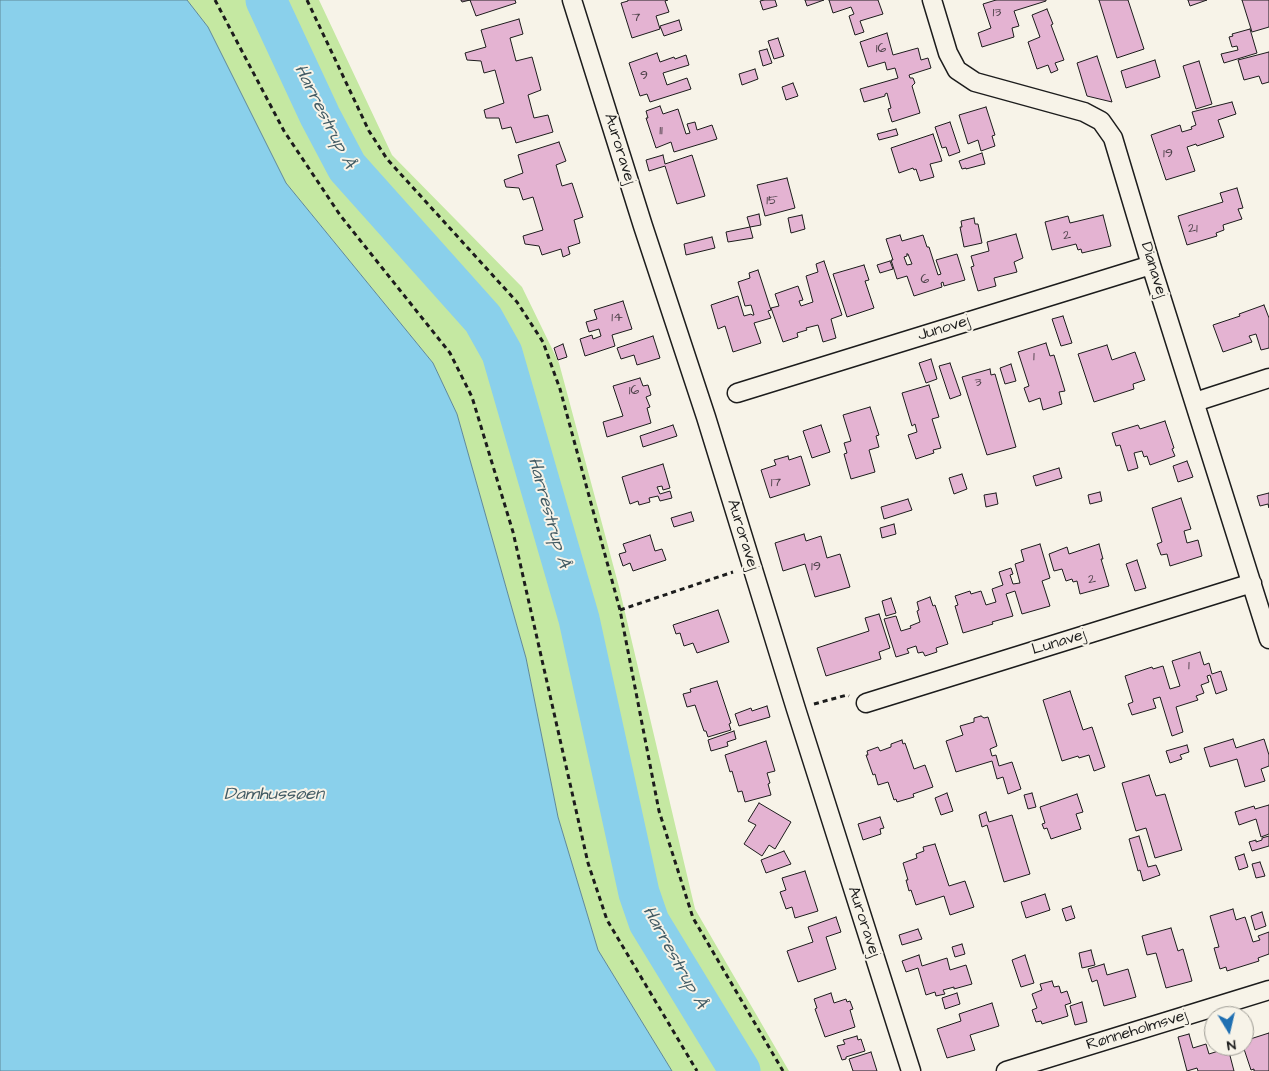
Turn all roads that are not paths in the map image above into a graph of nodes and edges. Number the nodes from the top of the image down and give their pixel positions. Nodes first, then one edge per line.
1 (572, 0) edge
2 (932, 0) edge
3 (1151, 266) junction
4 (1269, 378) edge
5 (737, 392) dead end
6 (1195, 402) junction
7 (1252, 583) junction
8 (1269, 639) edge
9 (866, 703) road end
10 (1269, 990) edge
11 (911, 1071) edge
12 (1006, 1071) edge

1 - 11 street, Auroravej
2 - 3 street, Dianavej
3 - 5 street, Junovej
3 - 6 street, Dianavej
4 - 6 street
6 - 7 street, Dianavej
7 - 8 street, Dianavej
7 - 9 street, Lunavej
10 - 12 street, Rønneholmsvej

